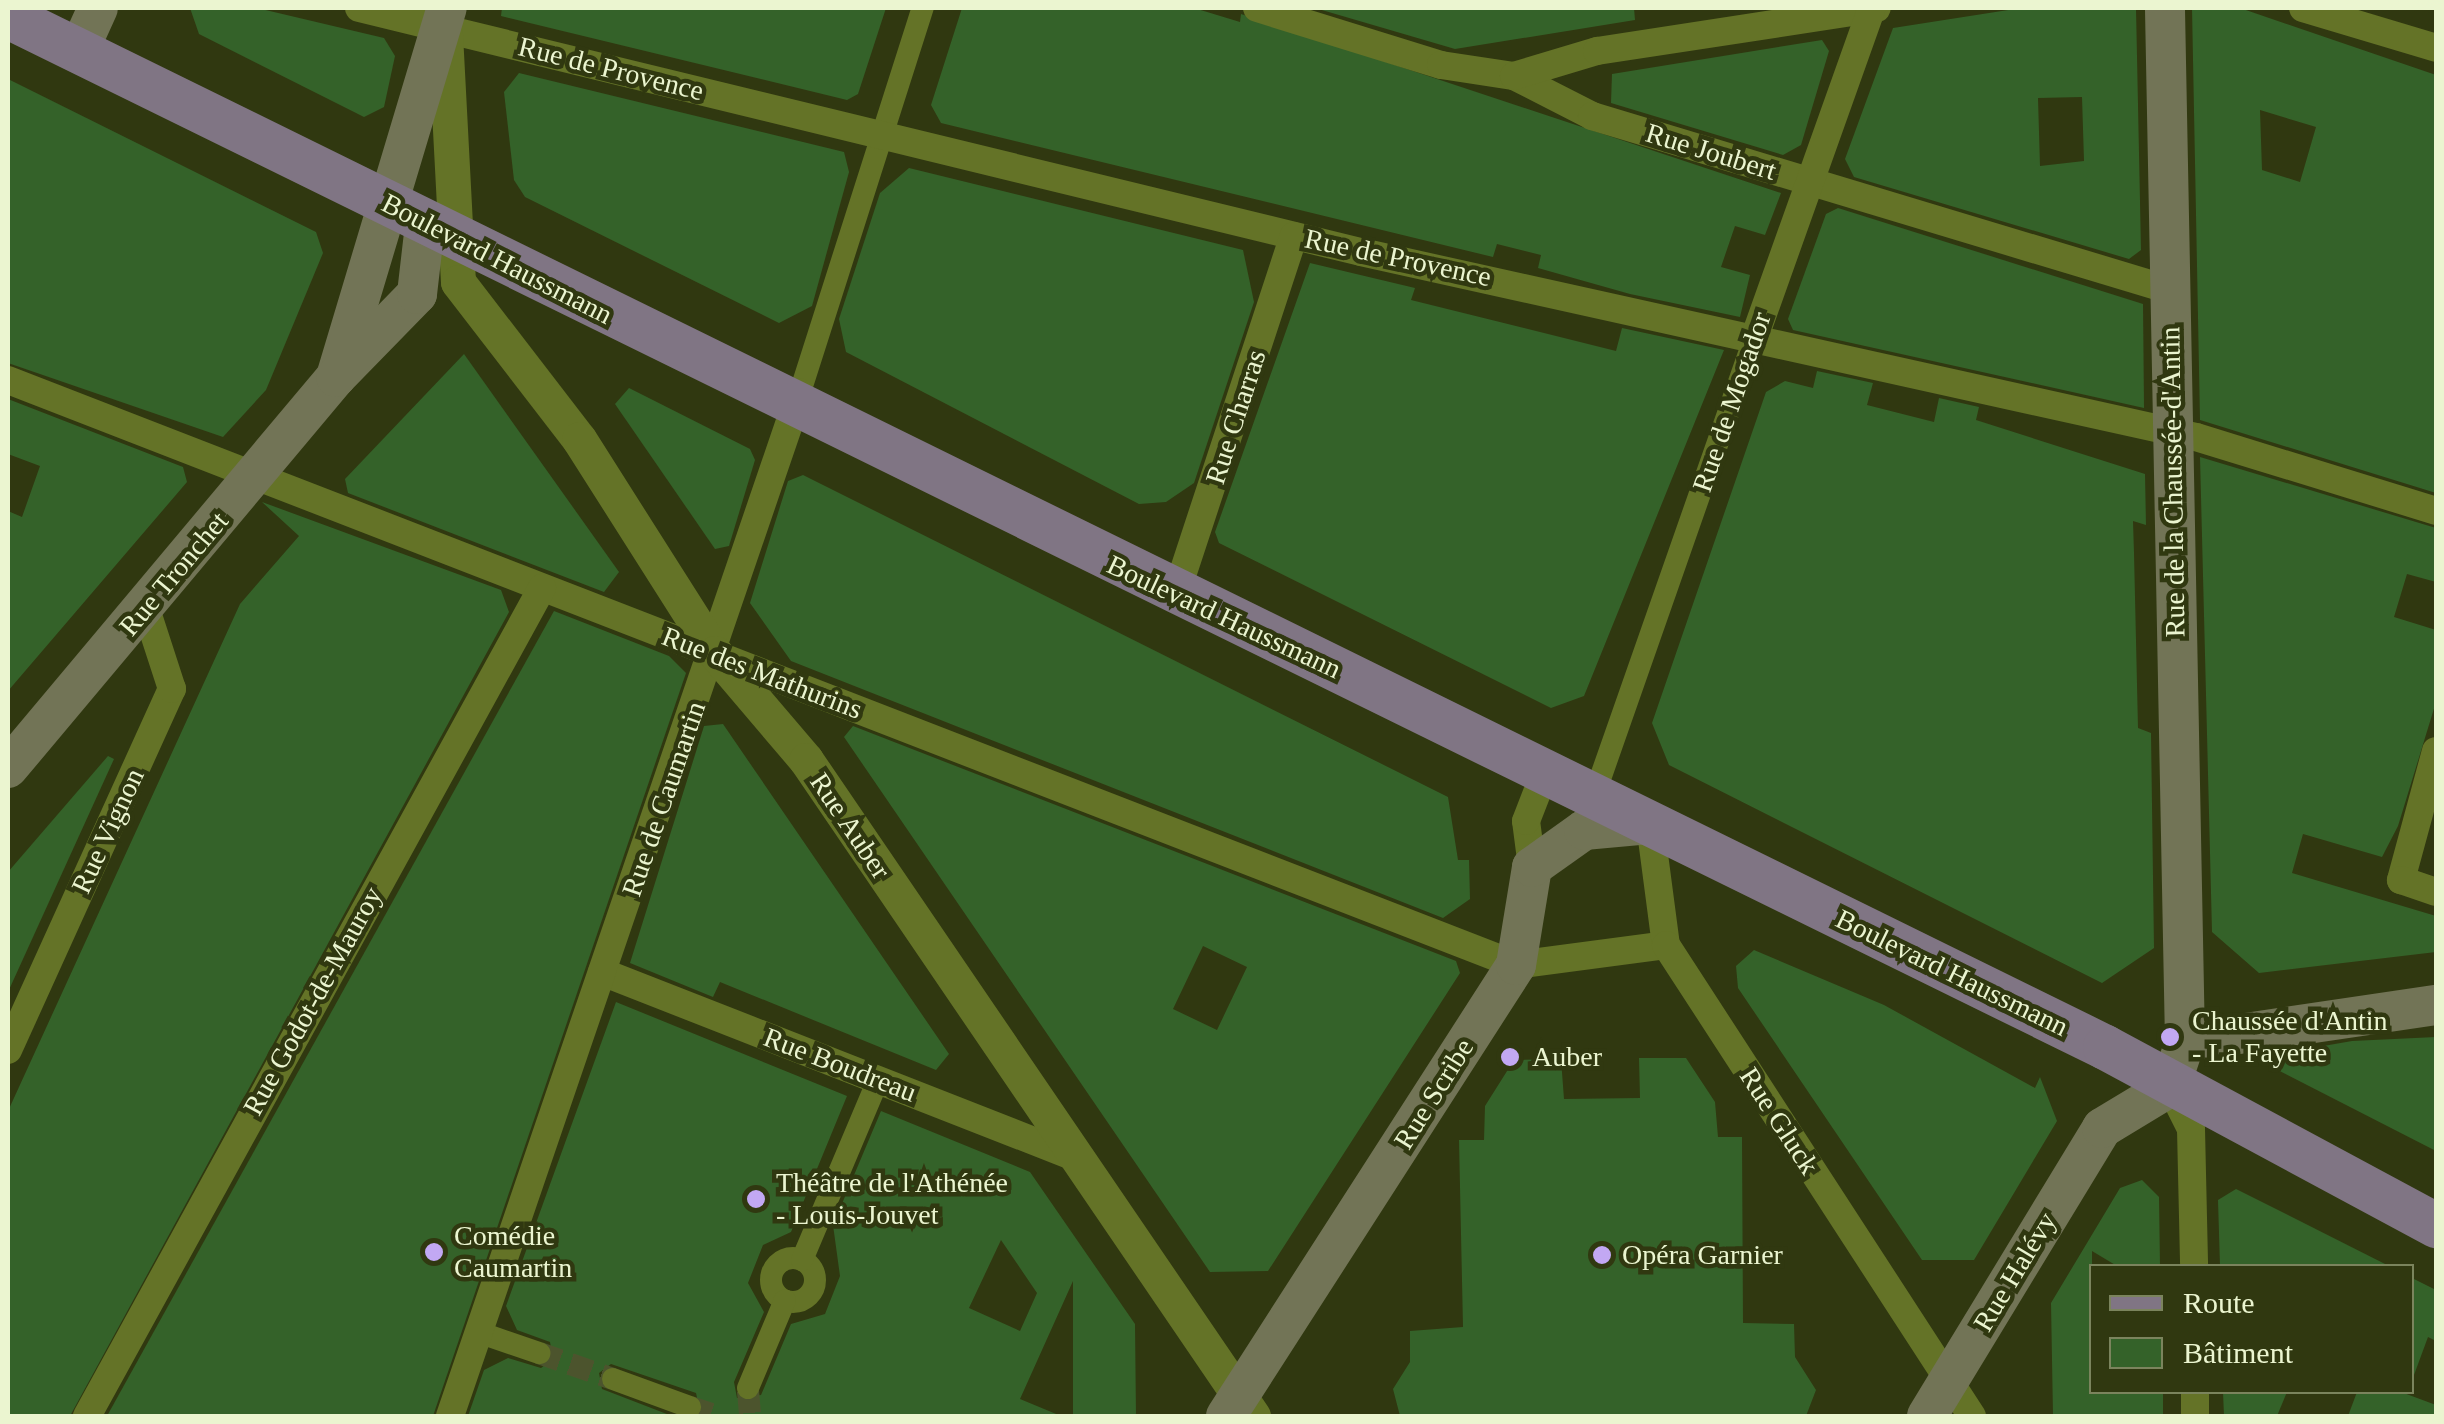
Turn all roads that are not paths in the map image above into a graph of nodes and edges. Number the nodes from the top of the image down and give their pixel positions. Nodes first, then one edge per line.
1 (98, 8) edge
2 (358, 8) edge
3 (923, 8) edge
4 (1257, 8) edge
5 (1874, 8) edge
6 (2164, 8) edge
7 (2303, 8) edge
8 (8, 16) edge
9 (446, 18) edge
10 (2436, 48) edge
11 (78, 52) junction
12 (1514, 76) junction
13 (882, 135) junction
14 (1810, 182) junction
15 (384, 203) junction
16 (439, 232) junction
17 (1294, 236) junction
18 (2170, 290) junction
19 (465, 293) junction
20 (417, 294) junction
21 (1756, 336) junction
22 (336, 377) junction
23 (8, 380) edge
24 (798, 395) junction
25 (2172, 434) junction
26 (255, 476) junction
27 (2436, 511) edge
28 (1179, 584) junction
29 (542, 588) junction
30 (146, 610) junction
31 (715, 653) junction
32 (2436, 751) edge
33 (8, 768) edge
34 (1545, 772) junction
35 (1594, 796) junction
36 (1650, 824) junction
37 (1532, 867) junction
38 (2436, 892) edge
39 (1666, 944) junction
40 (1516, 965) junction
41 (602, 972) junction
42 (2436, 1005) edge
43 (2185, 1042) junction
44 (8, 1050) edge
45 (878, 1080) junction
46 (2170, 1088) junction
47 (1077, 1158) junction
48 (2436, 1225) edge
49 (2194, 1264) edge
50 (478, 1332) junction
51 (539, 1353) tunnel mouth
52 (613, 1379) tunnel mouth
53 (1948, 1381) junction
54 (748, 1388) tunnel mouth
55 (690, 1406) dead end
56 (1240, 1410) edge
57 (88, 1416) edge
58 (450, 1416) edge
59 (1927, 1416) edge
60 (1972, 1416) edge

1 - 11 main road
2 - 9 street, Rue de Provence
3 - 13 street, Rue de Caumartin
4 - 12 street, Rue Joubert
5 - 12 street
5 - 14 street, Rue de Mogador
6 - 18 main road, Rue de la Chaussée-d'Antin
7 - 10 street
8 - 11 main road, Boulevard Haussmann
9 - 13 street, Rue de Provence
9 - 15 main road, Rue Tronchet
9 - 16 street, Rue Auber
11 - 15 main road, Boulevard Haussmann
12 - 14 street, Rue Joubert
13 - 17 street, Rue de Provence
13 - 24 street, Rue de Caumartin
14 - 18 street, Rue Joubert
14 - 21 street, Rue de Mogador
15 - 16 main road, Boulevard Haussmann
15 - 22 main road, Rue Tronchet
16 - 19 street, Rue Auber
16 - 20 main road
16 - 24 main road, Boulevard Haussmann
17 - 21 street, Rue de Provence
17 - 28 street, Rue Charras
18 - 25 main road, Rue de la Chaussée-d'Antin
19 - 20 street
19 - 31 street, Rue Auber
20 - 22 main road, Rue Tronchet
21 - 25 street, Rue de Provence
21 - 35 street, Rue de Mogador
22 - 26 main road, Rue Tronchet
23 - 26 street, Rue des Mathurins
24 - 28 main road, Boulevard Haussmann
24 - 31 street, Rue de Caumartin
25 - 27 street, Rue de Provence
25 - 43 main road, Rue de la Chaussée-d'Antin
26 - 29 street, Rue des Mathurins
26 - 30 main road, Rue Tronchet
28 - 34 main road, Boulevard Haussmann
29 - 31 street, Rue des Mathurins
29 - 57 street, Rue Godot-de-Mauroy
30 - 33 main road, Rue Tronchet
30 - 44 street, Rue Vignon
31 - 40 street, Rue des Mathurins
31 - 41 street, Rue de Caumartin
31 - 47 street, Rue Auber
32 - 38 street
34 - 35 main road, Boulevard Haussmann
34 - 37 street
35 - 36 main road, Boulevard Haussmann
36 - 37 main road
36 - 39 street
36 - 46 main road, Boulevard Haussmann
37 - 40 main road, Rue Scribe
39 - 40 street
39 - 53 street, Rue Gluck
40 - 56 main road, Rue Scribe
41 - 45 street, Rue Boudreau
41 - 50 street, Rue de Caumartin
42 - 43 main road
43 - 46 main road
45 - 47 street, Rue Boudreau
45 - 54 street
46 - 48 main road, Boulevard Haussmann
46 - 49 street
46 - 53 main road, Rue Halévy
47 - 56 street, Rue Auber
50 - 51 street
50 - 58 street, Rue de Caumartin
52 - 55 street
53 - 59 main road, Rue Halévy
53 - 60 street, Rue Gluck

